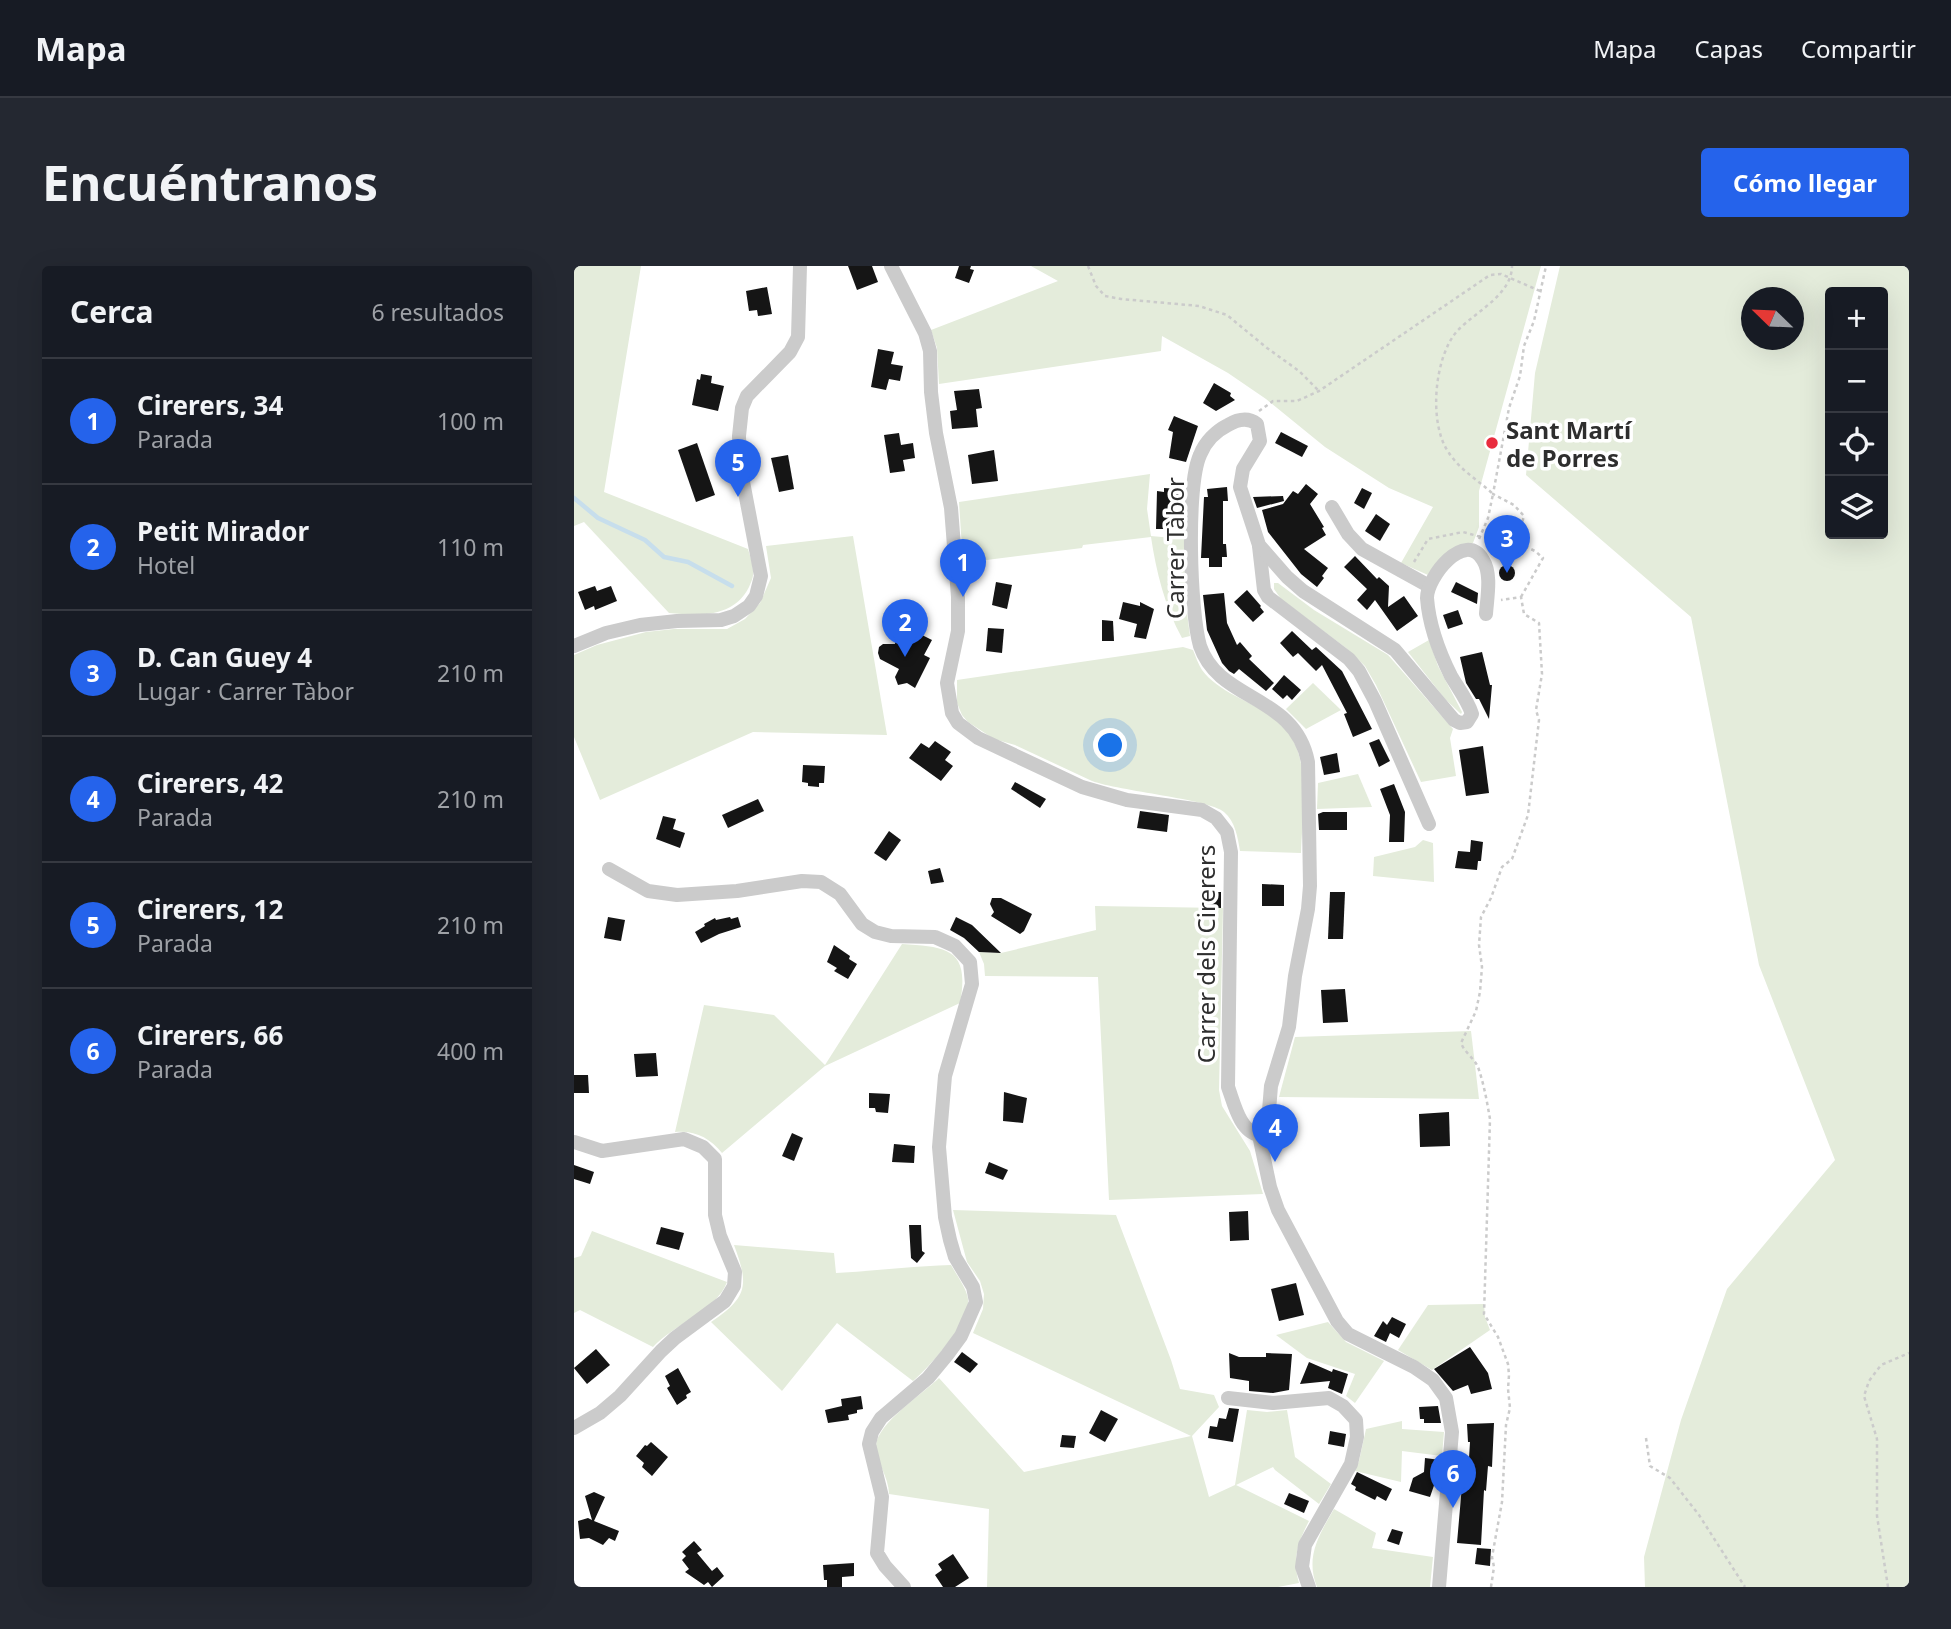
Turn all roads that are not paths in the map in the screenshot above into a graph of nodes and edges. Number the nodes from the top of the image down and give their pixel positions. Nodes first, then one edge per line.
1 (800, 266) edge
2 (891, 266) edge
3 (1332, 507) dead end
4 (1259, 545) junction
5 (1429, 586) junction
6 (1486, 614) road end
7 (574, 646) edge
8 (1429, 824) dead end
9 (609, 869) dead end
10 (1259, 1135) junction
11 (574, 1142) edge
12 (1228, 1398) dead end
13 (574, 1427) edge
14 (904, 1587) edge
15 (1309, 1587) edge
16 (1439, 1587) edge

1 - 7 street
2 - 10 street, Carrer dels Cirerers
3 - 5 street
4 - 5 street
4 - 8 street
4 - 10 street, Carrer Tàbor
5 - 6 street
9 - 14 street
10 - 16 street
11 - 13 street
12 - 15 street

